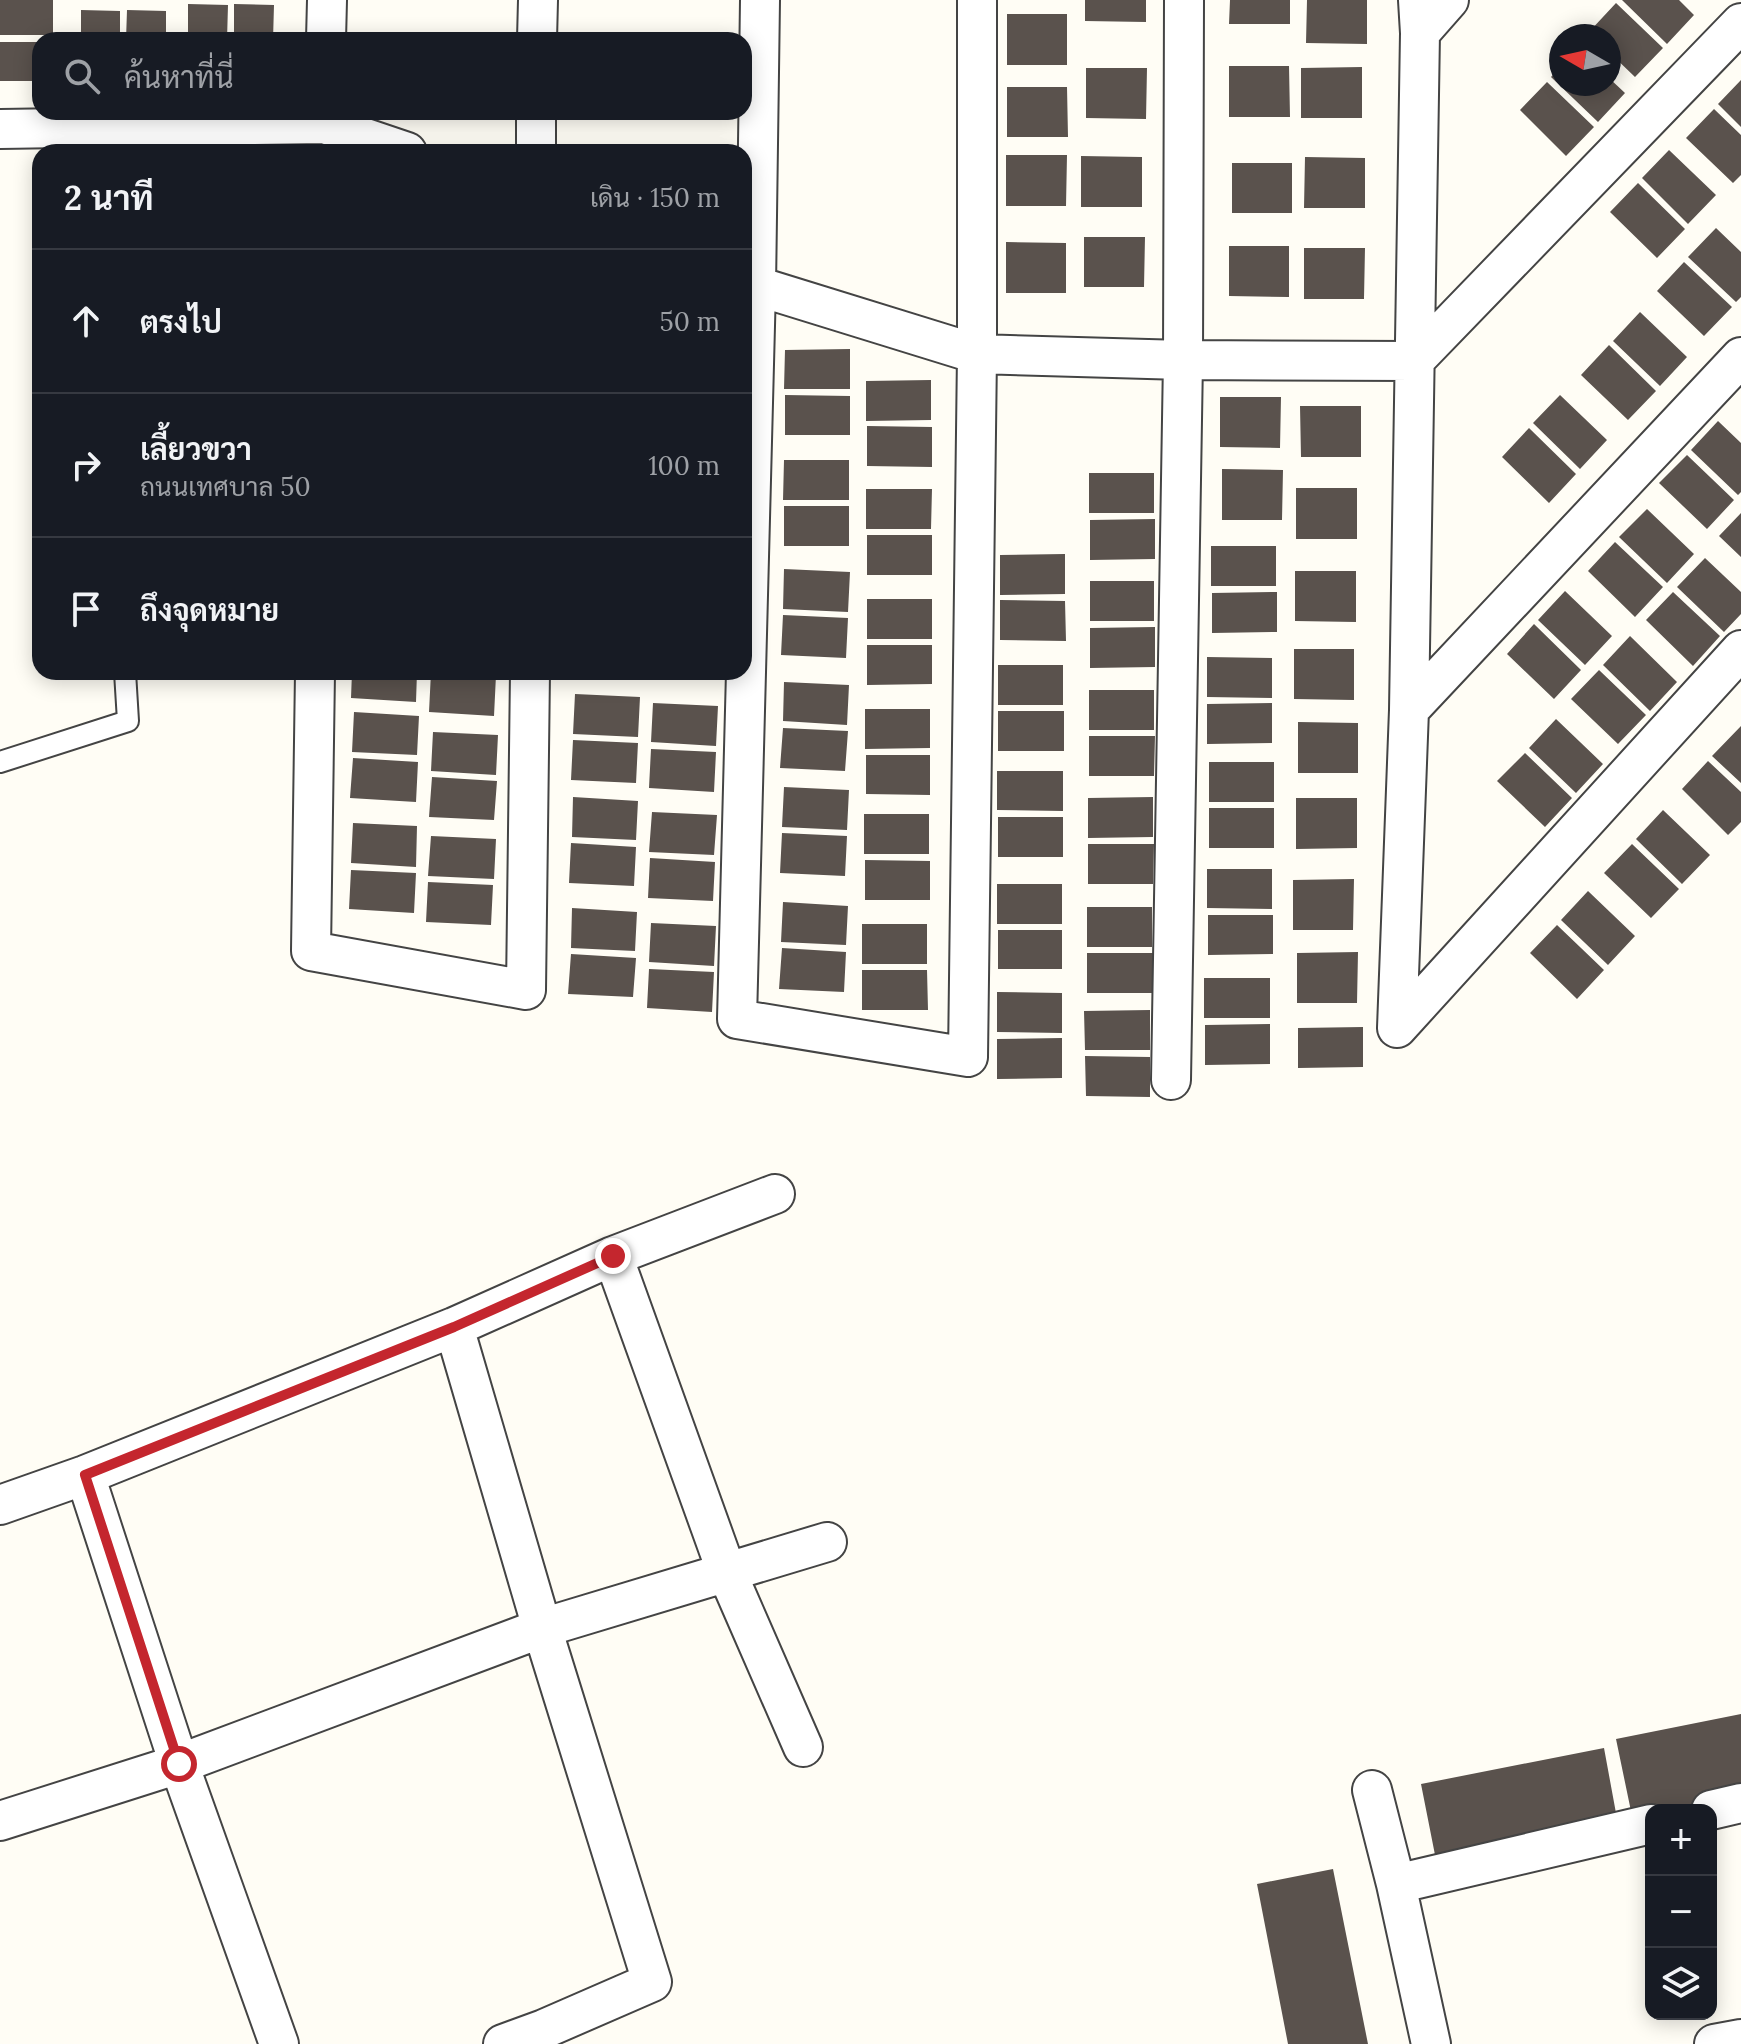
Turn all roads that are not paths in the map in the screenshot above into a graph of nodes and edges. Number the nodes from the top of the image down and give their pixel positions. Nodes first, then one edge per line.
1 (327, 0) edge
2 (538, 0) edge
3 (760, 0) edge
4 (977, 0) edge
5 (1184, 0) edge
6 (1449, 0) edge
7 (1419, 16) edge
8 (1741, 23) edge
9 (326, 32) edge
10 (537, 32) edge
11 (536, 120) edge
12 (0, 129) edge
13 (324, 129) edge
14 (378, 144) edge
15 (536, 144) edge
16 (752, 228) edge
17 (752, 286) edge
18 (977, 354) junction
19 (1741, 357) edge
20 (1183, 360) junction
21 (1414, 361) junction
22 (1741, 650) edge
23 (125, 680) edge
24 (315, 680) edge
25 (530, 680) edge
26 (743, 680) edge
27 (1409, 710) junction
28 (0, 762) edge
29 (1171, 1080) dead end
30 (775, 1194) dead end
31 (613, 1256) junction
32 (454, 1327) junction
33 (85, 1475) junction
34 (0, 1505) edge
35 (827, 1542) dead end
36 (727, 1573) junction
37 (542, 1628) junction
38 (803, 1747) dead end
39 (179, 1764) junction
40 (1372, 1790) dead end
41 (1741, 1803) edge
42 (1717, 1809) edge
43 (0, 1821) edge
44 (1645, 1825) edge
45 (1396, 1884) junction
46 (546, 2037) edge
47 (1741, 2039) edge
48 (279, 2044) edge
49 (503, 2044) edge
50 (1431, 2044) edge
51 (1714, 2044) edge

1 - 9 street
2 - 10 street
3 - 16 street
4 - 18 street
5 - 20 street
6 - 7 street
7 - 21 street
8 - 21 street
11 - 15 street
12 - 13 street
13 - 14 street
17 - 18 street
18 - 20 street
18 - 26 street
19 - 27 street
20 - 21 street
20 - 29 street
21 - 27 street
22 - 27 street
23 - 28 lane
24 - 25 street
30 - 31 street
31 - 32 street
31 - 36 street
32 - 33 street
32 - 37 street
33 - 34 street
33 - 39 street
35 - 36 street
36 - 37 street
36 - 38 street
37 - 39 street
37 - 46 street
39 - 43 street
39 - 48 street
40 - 45 street
41 - 42 street
44 - 45 street
45 - 50 street
46 - 49 street
47 - 51 street

